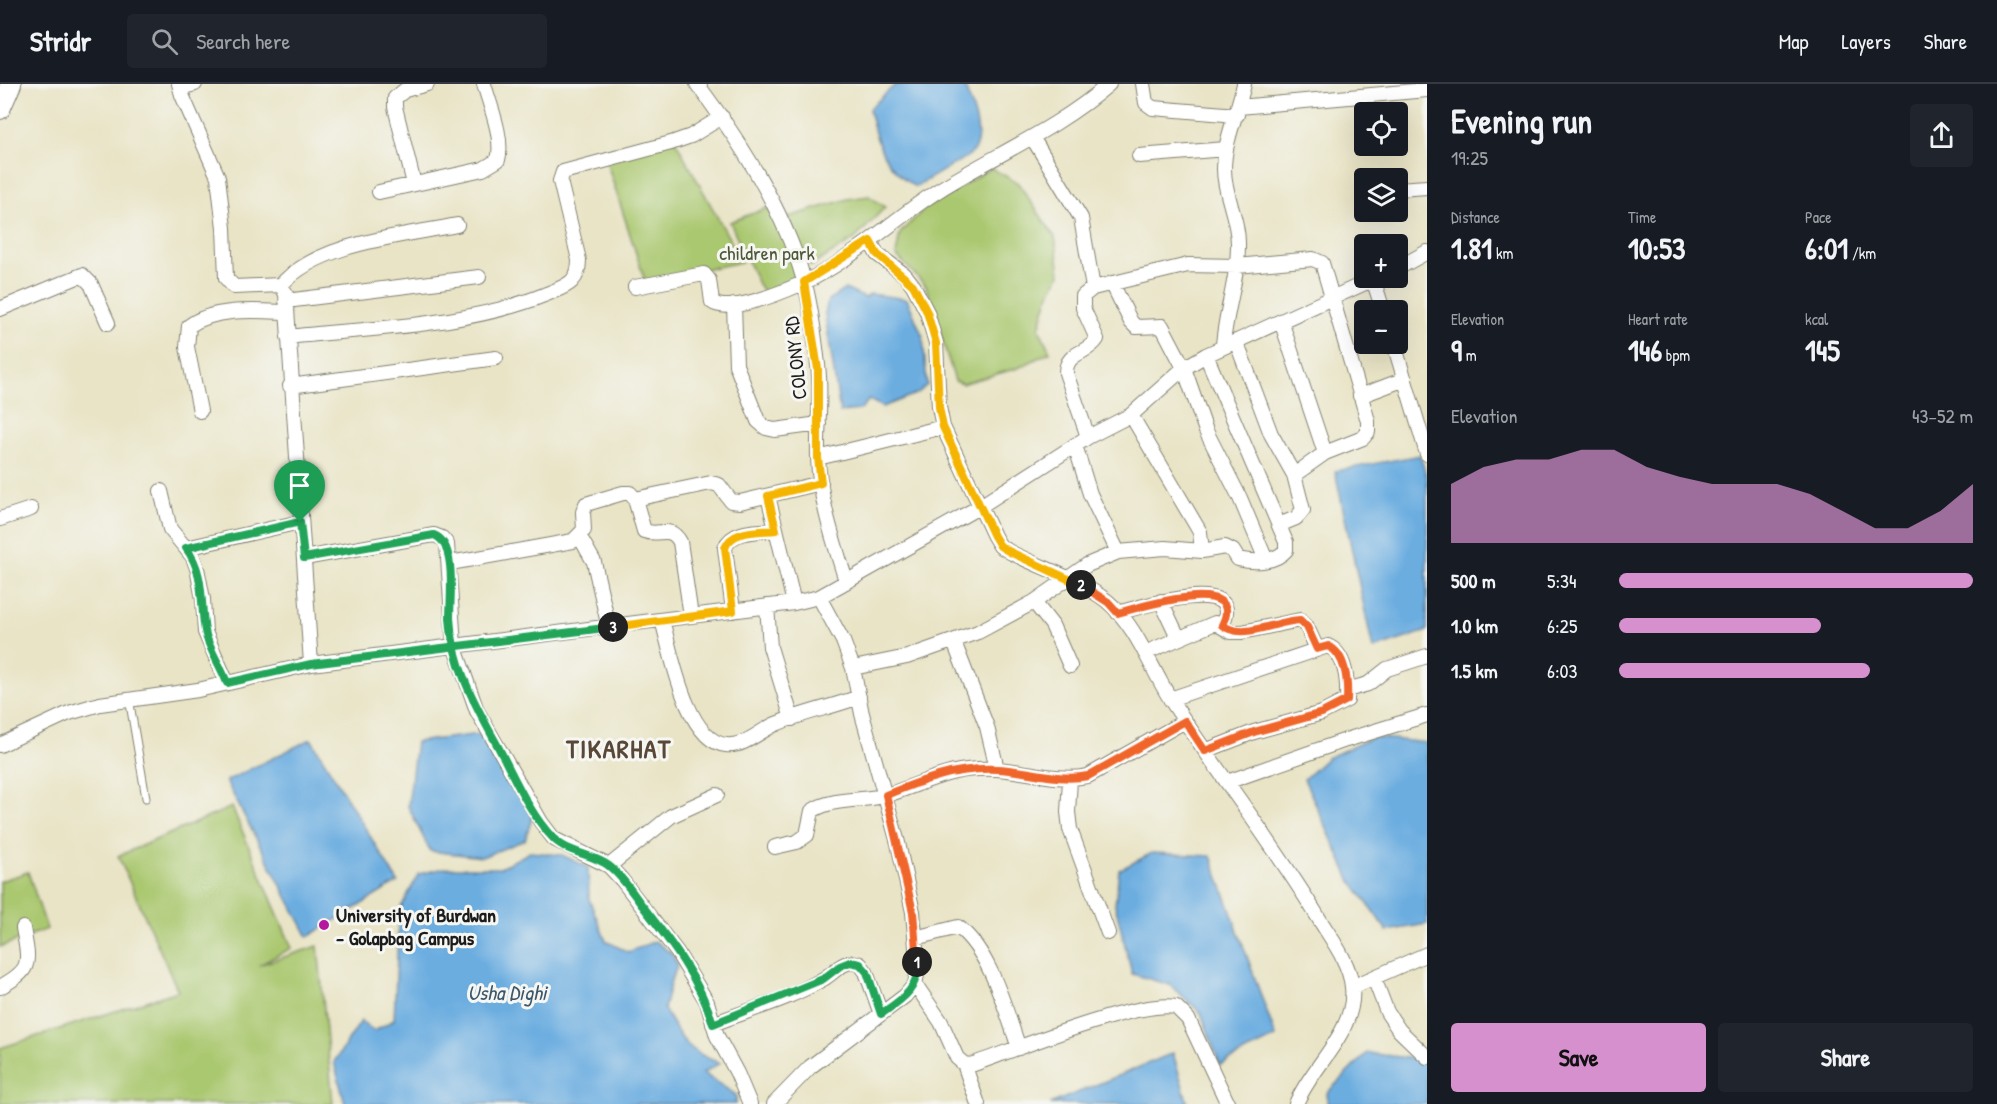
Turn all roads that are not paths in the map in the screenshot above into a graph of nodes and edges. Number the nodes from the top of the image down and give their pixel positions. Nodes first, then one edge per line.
1 (11, 84) edge
2 (195, 84) edge
3 (427, 84) edge
4 (484, 84) edge
5 (697, 84) edge
6 (1109, 84) edge
7 (1143, 84) edge
8 (1244, 84) edge
9 (180, 86) edge
10 (1360, 89) edge
11 (1427, 90) edge
12 (0, 109) edge
13 (1238, 111) junction
14 (722, 117) junction
15 (1032, 137) junction
16 (1226, 149) junction
17 (1139, 156) dead end
18 (414, 184) junction
19 (1427, 187) edge
20 (1408, 188) edge
21 (379, 192) dead end
22 (458, 225) dead end
23 (870, 241) junction
24 (1427, 252) edge
25 (1408, 262) edge
26 (1237, 266) junction
27 (479, 277) dead end
28 (804, 282) junction
29 (1112, 283) junction
30 (281, 285) junction
31 (635, 287) dead end
32 (1093, 288) junction
33 (1354, 288) edge
34 (1331, 298) junction
35 (734, 305) junction
36 (286, 307) junction
37 (0, 309) edge
38 (1281, 321) junction
39 (108, 323) dead end
40 (288, 337) junction
41 (1229, 344) junction
42 (1397, 354) edge
43 (1206, 355) junction
44 (496, 358) dead end
45 (1184, 368) junction
46 (1405, 379) junction
47 (290, 386) junction
48 (1360, 396) junction
49 (200, 411) dead end
50 (1131, 415) junction
51 (819, 424) junction
52 (943, 427) junction
53 (1088, 437) junction
54 (1075, 445) junction
55 (1325, 453) junction
56 (1427, 454) edge
57 (818, 458) junction
58 (1294, 475) junction
59 (821, 483) junction
60 (161, 491) dead end
61 (768, 496) junction
62 (635, 499) junction
63 (979, 507) junction
64 (31, 509) dead end
65 (0, 519) edge
66 (300, 522) junction
67 (1279, 525) junction
68 (776, 530) junction
69 (580, 537) junction
70 (186, 548) junction
71 (1202, 551) junction
72 (1118, 552) junction
73 (304, 558) junction
74 (1266, 560) junction
75 (450, 563) junction
76 (1066, 579) junction
77 (846, 581) junction
78 (819, 597) junction
79 (1161, 601) junction
80 (1034, 602) junction
81 (794, 603) junction
82 (767, 606) junction
83 (733, 611) junction
84 (1118, 613) junction
85 (691, 616) junction
86 (662, 620) junction
87 (1222, 625) junction
88 (609, 628) junction
89 (1178, 637) junction
90 (954, 642) junction
91 (454, 645) junction
92 (1317, 649) junction
93 (1145, 653) junction
94 (1427, 656) edge
95 (311, 664) junction
96 (1070, 666) dead end
97 (853, 668) junction
98 (227, 683) junction
99 (1347, 690) junction
100 (859, 697) junction
101 (129, 698) junction
102 (1170, 699) junction
103 (1427, 715) edge
104 (792, 719) junction
105 (1185, 721) junction
106 (0, 745) edge
107 (1205, 751) junction
108 (997, 769) junction
109 (1070, 780) junction
110 (1227, 782) junction
111 (717, 795) dead end
112 (886, 795) junction
113 (146, 798) dead end
114 (776, 847) dead end
115 (609, 866) junction
116 (23, 928) dead end
117 (1108, 933) dead end
118 (915, 938) junction
119 (1426, 958) edge
120 (1374, 978) junction
121 (915, 984) junction
122 (0, 987) edge
123 (1352, 987) junction
124 (881, 1014) junction
125 (713, 1024) junction
126 (1019, 1048) junction
127 (1427, 1057) edge
128 (964, 1064) junction
129 (750, 1104) edge
130 (774, 1104) edge
131 (978, 1104) edge
132 (1228, 1104) edge
133 (1296, 1104) edge

1 - 12 main road
2 - 9 street
3 - 18 street
4 - 18 street
5 - 14 street, COLONY RD
6 - 15 street
7 - 13 street
8 - 13 street
9 - 30 street
10 - 11 street
10 - 13 street
13 - 16 street
14 - 28 street, COLONY RD
14 - 40 street
15 - 23 street
15 - 32 street
16 - 17 street
16 - 26 street
18 - 21 street
19 - 20 street
22 - 30 street
23 - 28 street
23 - 52 street
24 - 25 street
26 - 29 street
26 - 34 street
26 - 41 street
27 - 36 street
28 - 35 street
28 - 51 street, COLONY RD
29 - 32 street
29 - 45 street
30 - 36 street
31 - 35 street
32 - 53 street
33 - 34 street
34 - 38 street
34 - 48 street
35 - 51 street
36 - 40 street
36 - 49 street
37 - 39 street
38 - 41 street
38 - 55 street
40 - 47 street
41 - 43 street
41 - 58 street
42 - 46 street
43 - 45 street
43 - 67 street
44 - 47 street
45 - 50 street
45 - 74 street
46 - 48 street
46 - 56 street
47 - 66 street
48 - 55 street
50 - 53 street
50 - 71 street
51 - 57 street, COLONY RD
52 - 57 street
52 - 63 street
53 - 54 street
54 - 63 street
54 - 72 street
55 - 58 street
57 - 59 street, COLONY RD
58 - 67 street
59 - 61 street
59 - 77 street, COLONY RD
60 - 70 street
61 - 62 street
61 - 68 street
62 - 69 street
62 - 85 street
63 - 76 street
63 - 77 street
64 - 65 street
66 - 70 street
66 - 73 street
67 - 74 street
68 - 81 street
68 - 83 street
69 - 75 street
69 - 88 street
70 - 98 street
71 - 72 street
71 - 74 street
72 - 76 street
73 - 75 street
73 - 95 street
75 - 91 street
76 - 80 street
76 - 84 street
77 - 78 street
78 - 81 street
78 - 97 street
79 - 84 street
79 - 87 street
79 - 89 street
80 - 90 street
80 - 96 street
81 - 82 street
82 - 83 street
82 - 104 street
83 - 85 street
84 - 93 street
85 - 86 street
86 - 88 street
86 - 104 street
87 - 89 street
87 - 92 street
88 - 91 street
89 - 93 street
90 - 97 street
90 - 108 street
91 - 95 street
91 - 115 street
92 - 99 street
92 - 102 street
93 - 102 street
94 - 99 street
95 - 98 street
97 - 100 street
98 - 101 street
99 - 107 street
100 - 104 street
100 - 112 street
101 - 106 street
101 - 113 lane
102 - 105 street
103 - 110 street
105 - 107 street
105 - 109 street
107 - 110 street
108 - 109 street
108 - 112 street
109 - 117 street
110 - 123 street
111 - 115 street
112 - 114 street
112 - 118 street
115 - 125 street
116 - 122 street
118 - 121 street
118 - 126 street
119 - 120 street
120 - 123 street
120 - 127 street
121 - 124 street
121 - 128 street
123 - 133 street
124 - 125 street
124 - 130 street
125 - 129 street
126 - 128 street
126 - 132 street
128 - 131 street

